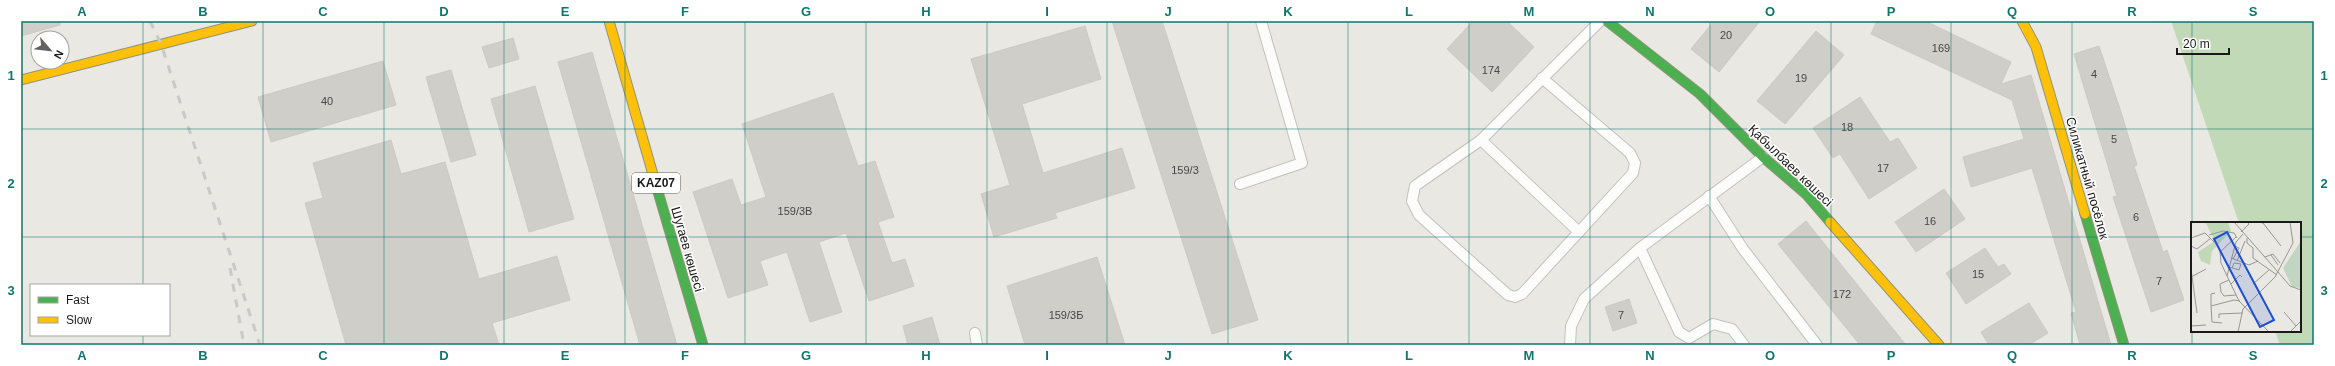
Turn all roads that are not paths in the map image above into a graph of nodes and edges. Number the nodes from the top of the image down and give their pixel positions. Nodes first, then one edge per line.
1 (252, 21) edge
2 (609, 21) edge
3 (1261, 21) edge
4 (1600, 21) edge
5 (1607, 21) edge
6 (2022, 21) edge
7 (1542, 78) junction
8 (21, 80) edge
9 (1481, 140) junction
10 (1762, 157) junction
11 (1240, 184) dead end
12 (1709, 196) junction
13 (1579, 232) junction
14 (1640, 248) junction
15 (975, 333) dead end
16 (703, 345) edge
17 (977, 345) edge
18 (1570, 345) edge
19 (1744, 345) edge
20 (1817, 345) edge
21 (1939, 345) edge
22 (2124, 345) edge

1 - 8 main road
2 - 16 main road, Шугаев көшесі / KAZ07
3 - 11 lane
4 - 7 lane
5 - 10 main road, Қабылбаев көшесі
6 - 22 main road, Силикатный посёлок
7 - 9 lane
7 - 13 lane
9 - 13 lane
9 - 13 lane
10 - 12 lane
10 - 21 main road, Қабылбаев көшесі
12 - 14 lane
12 - 20 lane
14 - 18 lane
14 - 19 lane
15 - 17 lane

